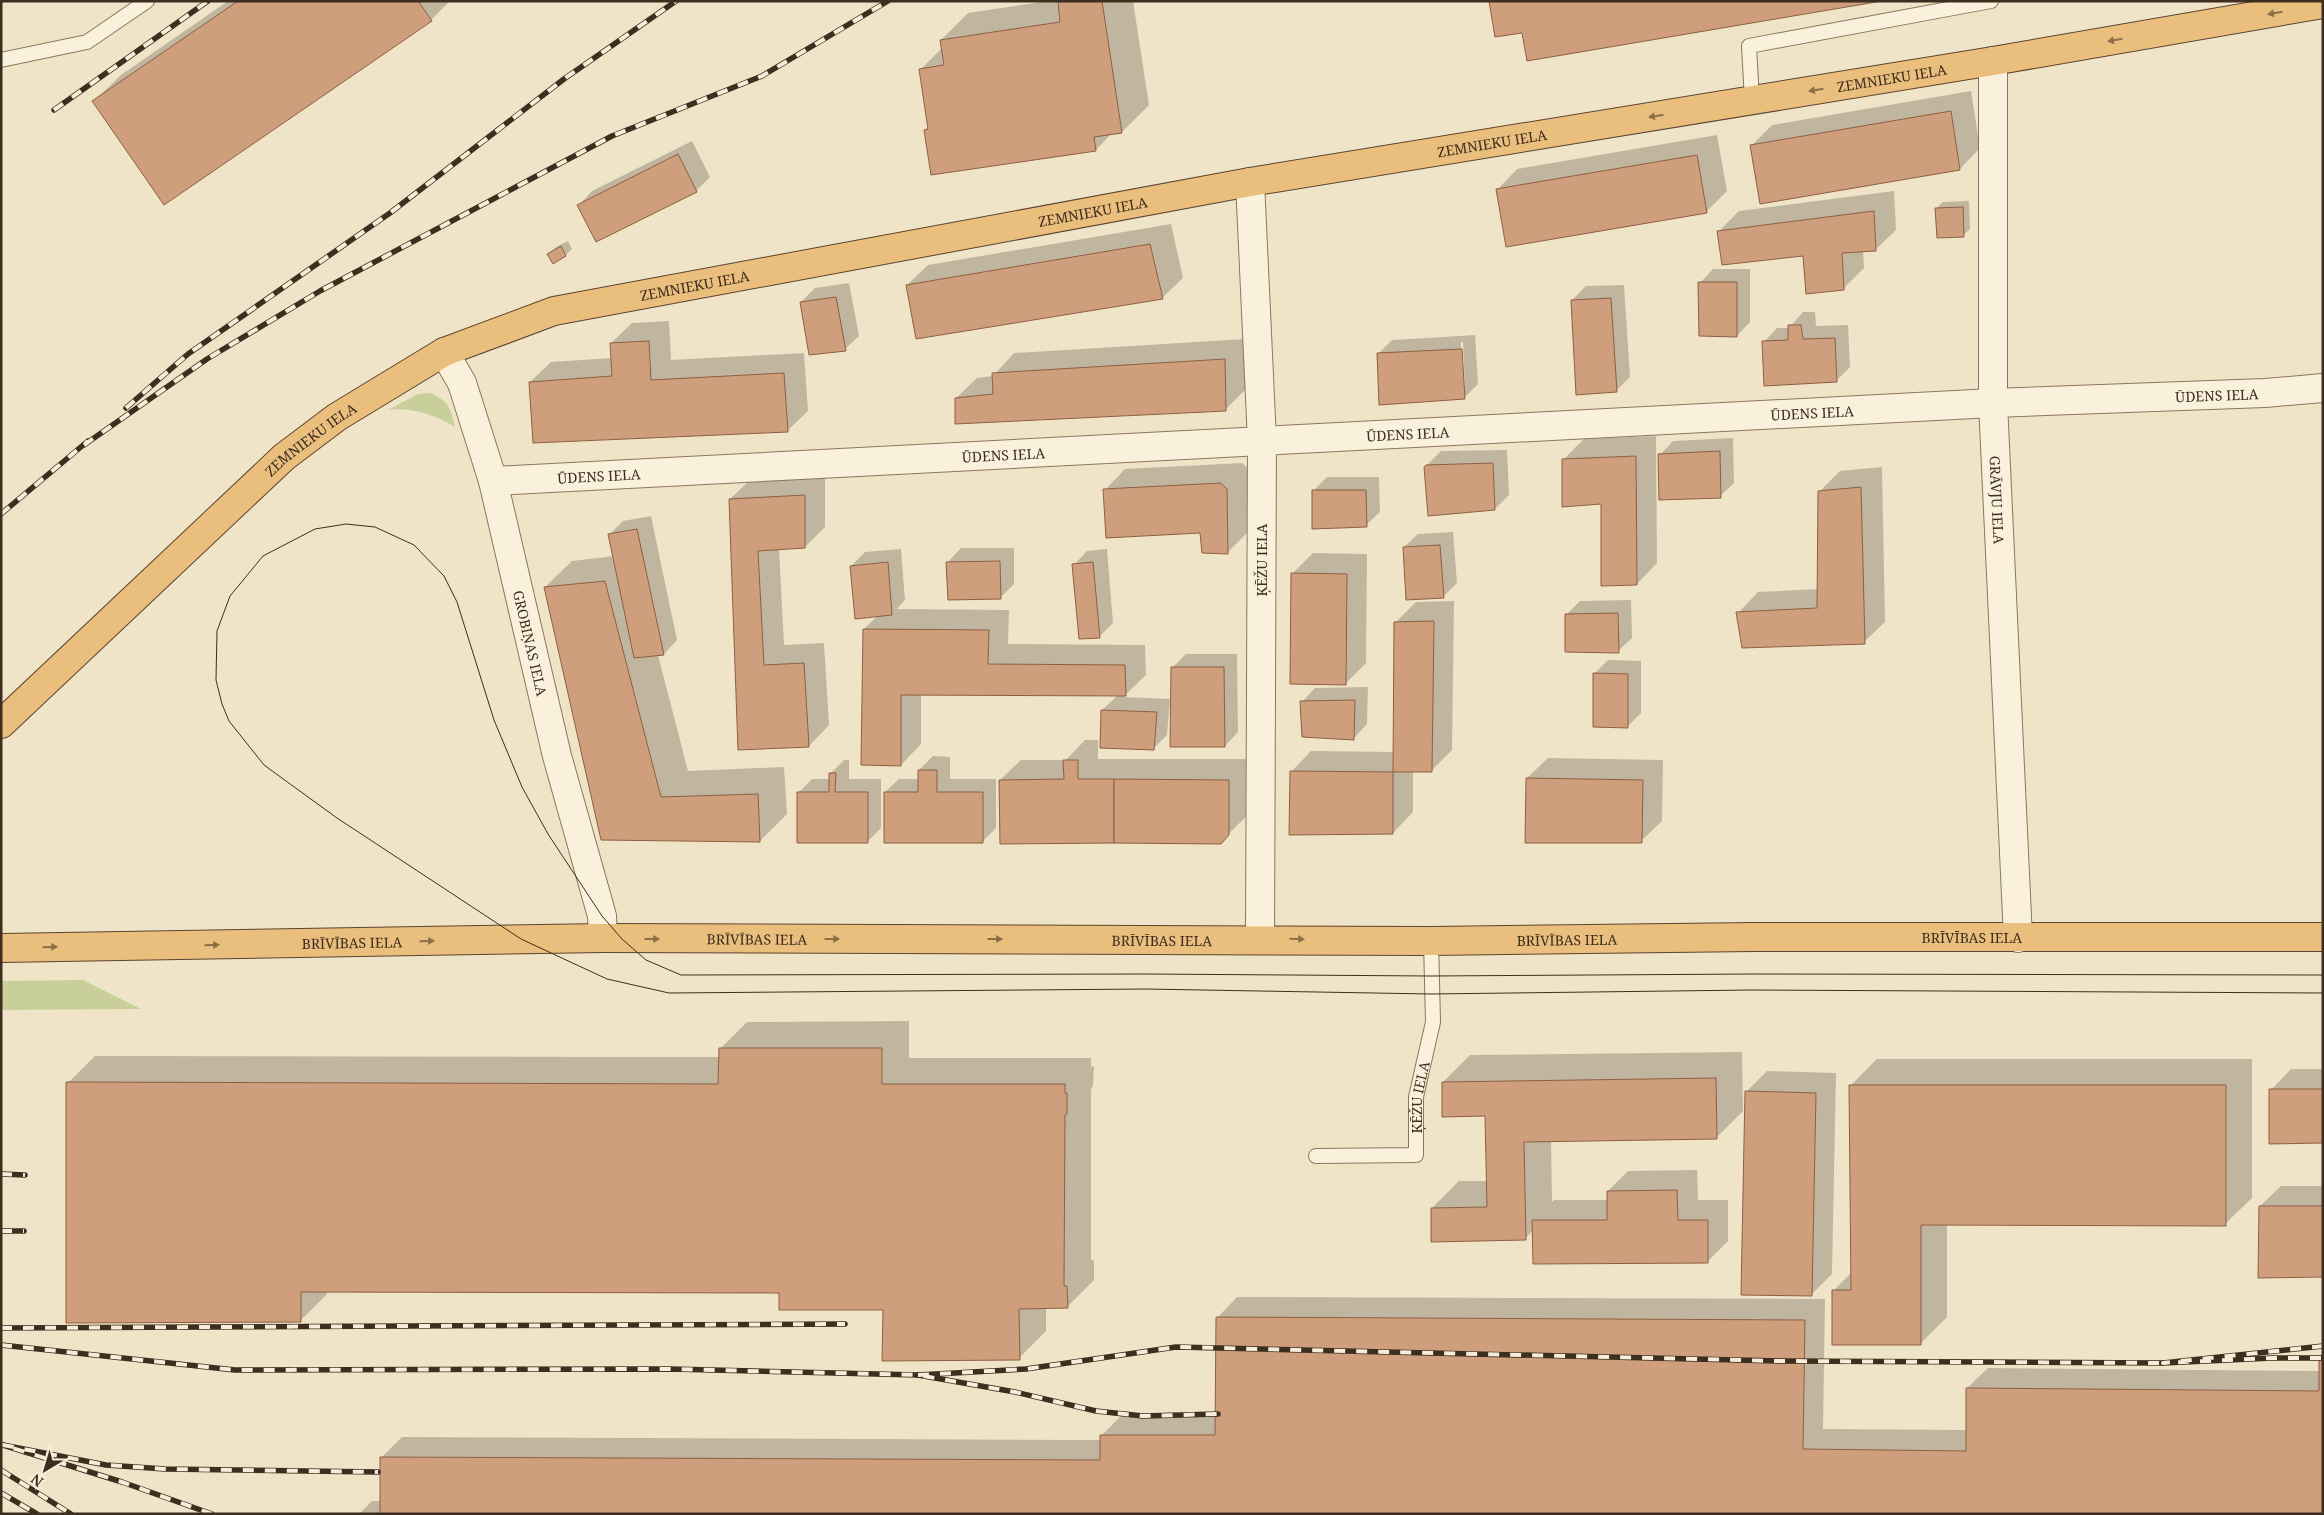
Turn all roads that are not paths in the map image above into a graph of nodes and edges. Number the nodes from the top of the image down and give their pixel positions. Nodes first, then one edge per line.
1 (147, 1) edge
2 (1991, 1) edge
3 (2323, 4) edge
4 (1, 60) edge
5 (1993, 61) junction
6 (1752, 100) junction
7 (1250, 182) junction
8 (444, 352) junction
9 (2323, 388) edge
10 (1993, 403) junction
11 (1262, 441) junction
12 (493, 481) junction
13 (2, 724) edge
14 (2323, 937) edge
15 (604, 938) junction
16 (2018, 938) junction
17 (1260, 939) junction
18 (1431, 941) junction
19 (1, 948) edge
20 (1316, 1156) dead end

1 - 4 lane
2 - 6 lane
3 -> 5 highway, ZEMNIEKU IELA
5 -> 6 highway, ZEMNIEKU IELA
5 - 10 street, GRĀVJU IELA
6 -> 7 highway, ZEMNIEKU IELA
7 - 8 highway, ZEMNIEKU IELA
7 - 11 street, ĶĒŽU IELA
8 - 12 street, GROBIŅAS IELA
8 - 13 highway, ZEMNIEKU IELA
9 - 10 street, ŪDENS IELA
10 - 11 street, ŪDENS IELA
10 - 16 street, GRĀVJU IELA
11 - 12 street, ŪDENS IELA
11 - 17 street, ĶĒŽU IELA
12 - 15 street, GROBIŅAS IELA
14 - 16 highway, BRĪVĪBAS IELA
15 -> 17 highway, BRĪVĪBAS IELA
19 -> 15 highway, BRĪVĪBAS IELA
16 - 18 highway, BRĪVĪBAS IELA
17 -> 18 highway, BRĪVĪBAS IELA
18 - 20 lane, ĶĒŽU IELA

